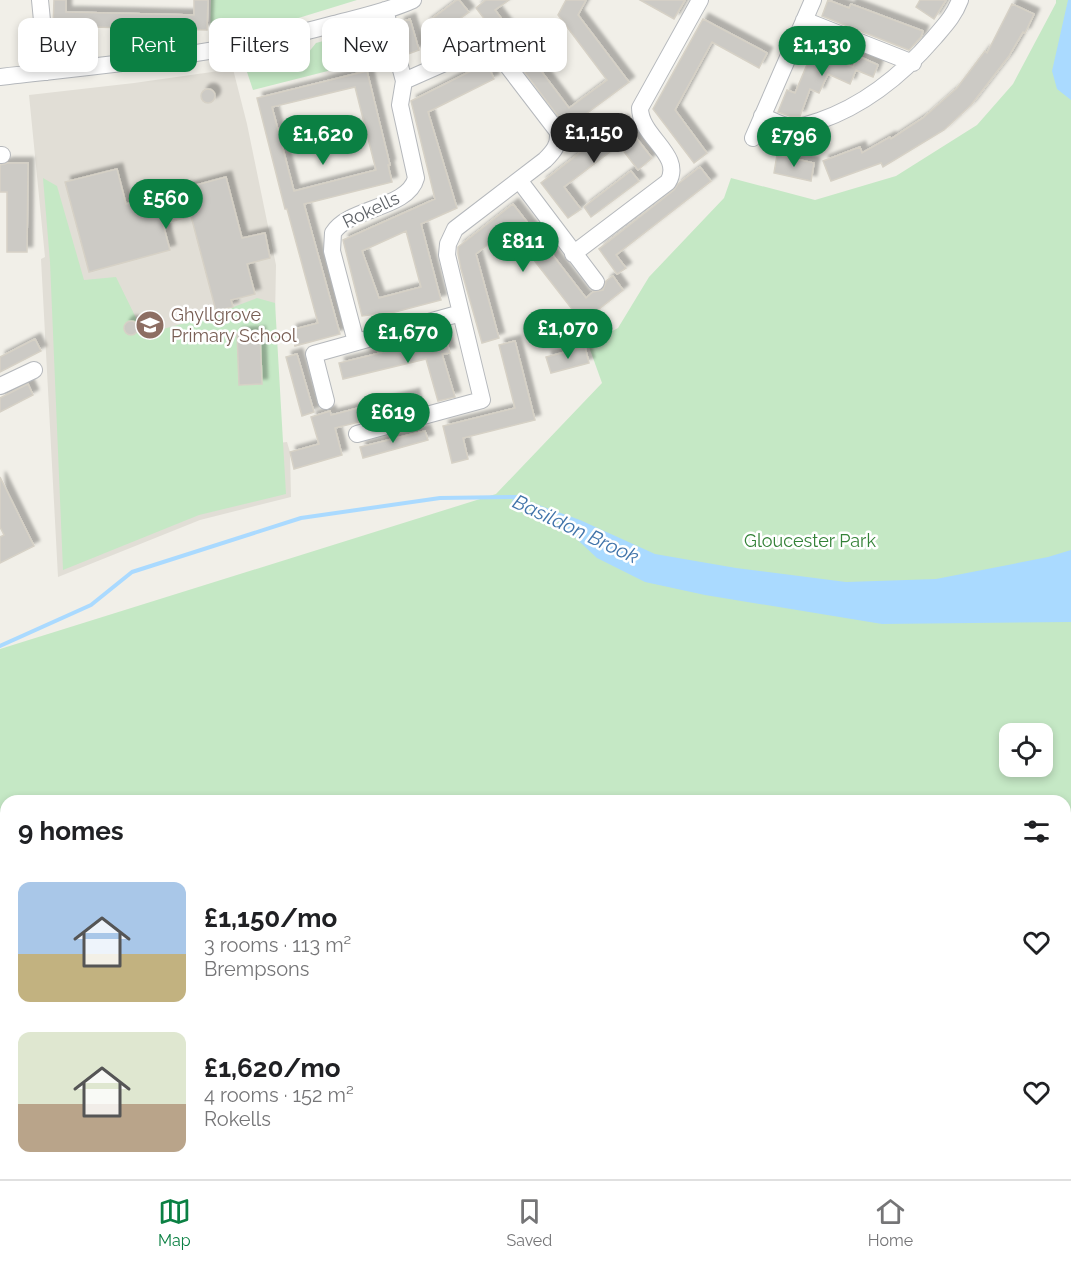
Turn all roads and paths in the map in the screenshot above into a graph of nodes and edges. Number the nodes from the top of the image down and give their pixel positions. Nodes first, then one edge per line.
1 (40, 0) edge
2 (413, 0) edge
3 (700, 0) edge
4 (813, 0) edge
5 (960, 0) edge
6 (385, 10) junction
7 (42, 18) edge
8 (804, 20) junction
9 (913, 63) junction
10 (98, 67) edge
11 (46, 72) edge
12 (0, 77) edge
13 (404, 81) junction
14 (762, 116) junction
15 (753, 138) dead end
16 (519, 180) junction
17 (573, 254) junction
18 (596, 282) dead end
19 (461, 313) junction
20 (356, 342) junction
21 (34, 370) dead end
22 (0, 386) edge
23 (326, 401) dead end
24 (357, 434) dead end

1 - 7 street
2 - 6 street
3 - 17 street
4 - 8 street
5 - 9 street
6 - 10 street
6 - 13 street, Rokells
8 - 9 street
8 - 14 street
9 - 14 street
11 - 12 street
13 - 16 street
13 - 20 street, Rokells
14 - 15 street
16 - 17 street
16 - 19 street
17 - 18 street
19 - 20 street
19 - 24 street
20 - 23 street
21 - 22 street

